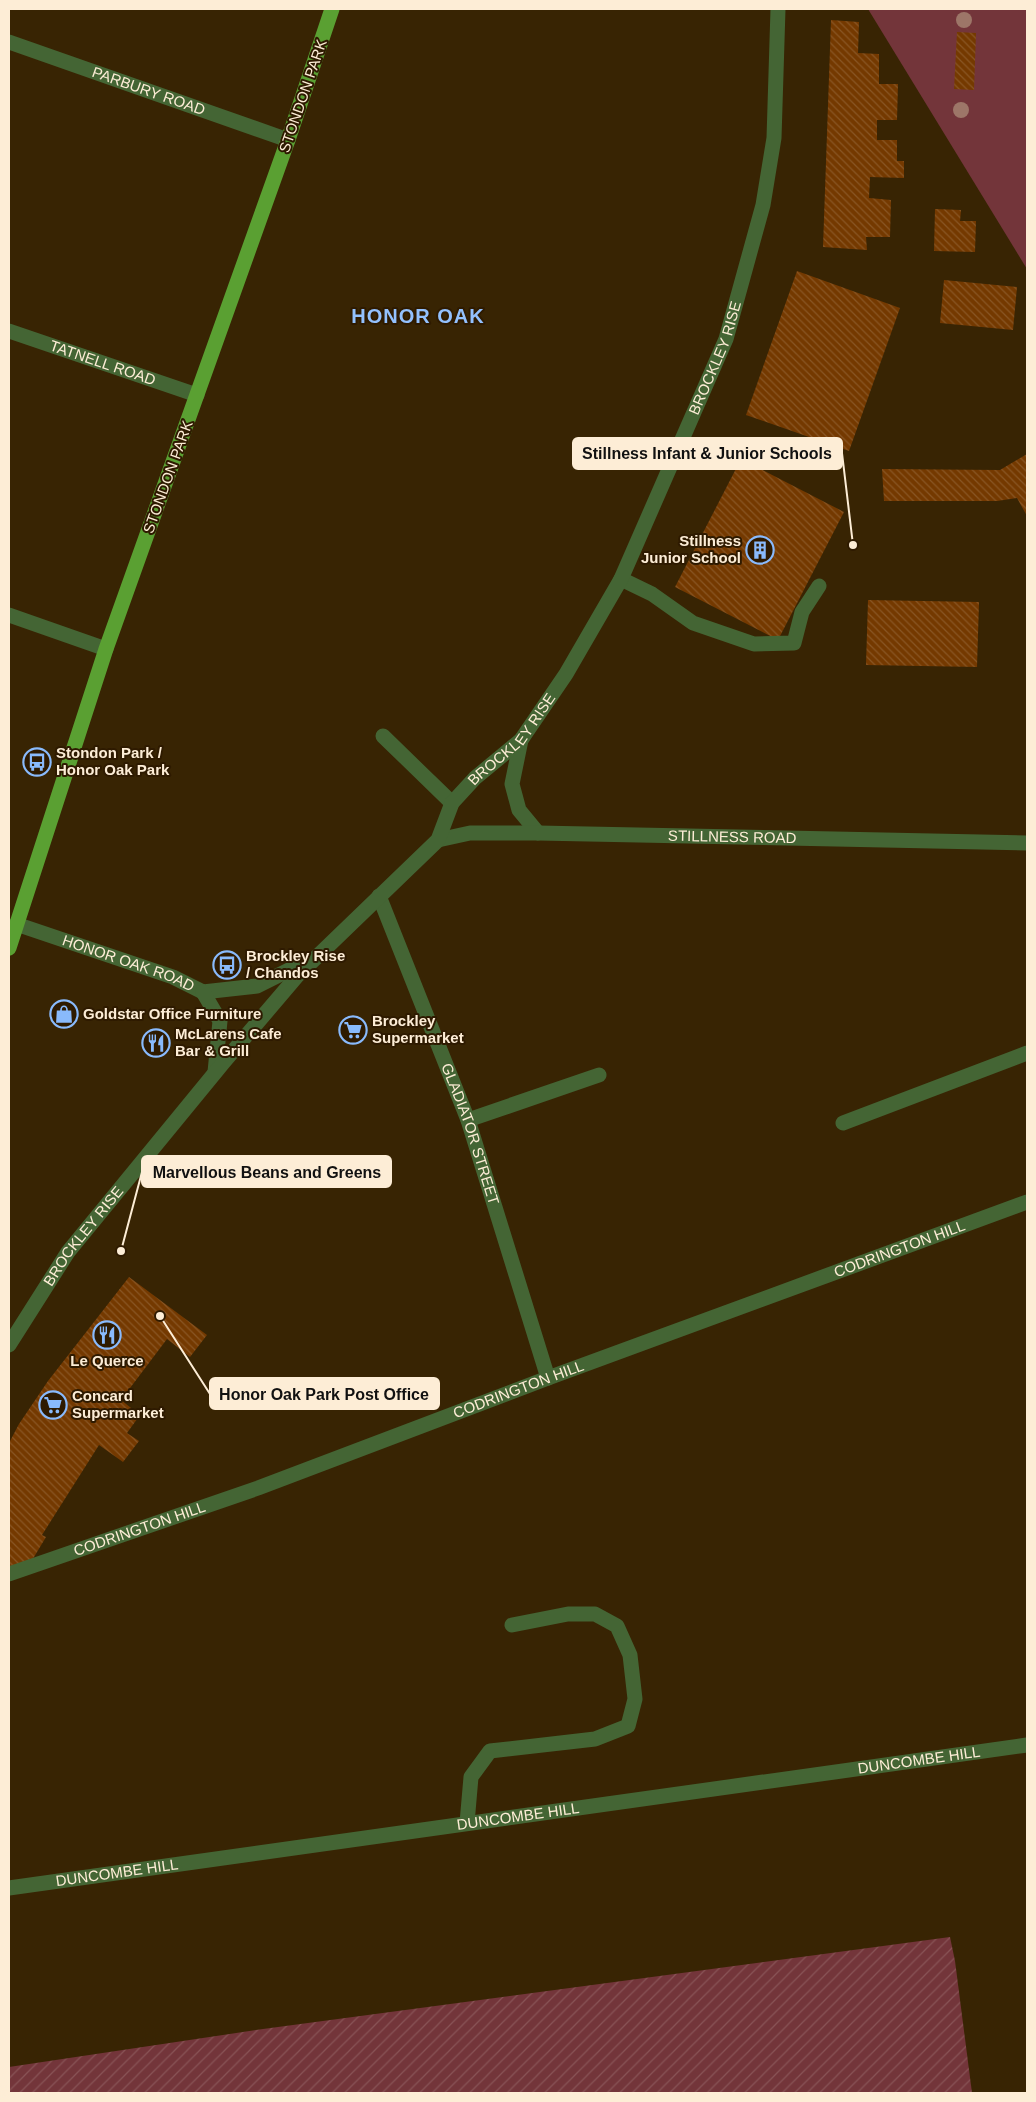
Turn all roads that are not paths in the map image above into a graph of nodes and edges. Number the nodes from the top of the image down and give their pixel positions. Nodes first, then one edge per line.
1 (332, 9) edge
2 (778, 9) edge
3 (9, 42) edge
4 (288, 140) junction
5 (9, 331) edge
6 (197, 395) junction
7 (621, 579) junction
8 (819, 586) dead end
9 (9, 615) edge
10 (106, 649) junction
11 (383, 736) dead end
12 (521, 740) junction
13 (452, 803) junction
14 (538, 833) junction
15 (438, 840) junction
16 (1027, 843) edge
17 (379, 896) junction
18 (12, 923) edge
19 (9, 948) edge
20 (324, 952) junction
21 (203, 992) junction
22 (1027, 1053) edge
23 (215, 1072) junction
24 (599, 1075) dead end
25 (468, 1120) junction
26 (843, 1123) dead end
27 (1027, 1202) edge
28 (9, 1345) edge
29 (548, 1378) junction
30 (9, 1574) edge
31 (512, 1625) dead end
32 (1027, 1746) edge
33 (467, 1823) junction
34 (9, 1888) edge

1 - 4 main road, STONDON PARK
2 - 7 street, BROCKLEY RISE
3 - 4 street, PARBURY ROAD
4 - 6 main road, STONDON PARK
5 - 6 street, TATNELL ROAD
6 - 10 main road, STONDON PARK
7 - 8 street
7 - 12 street, BROCKLEY RISE
9 - 10 street
10 - 18 main road, STONDON PARK
11 - 13 street
12 - 13 street, BROCKLEY RISE
12 - 14 street
13 - 15 street, BROCKLEY RISE
14 - 15 street, STILLNESS ROAD
14 - 16 street, STILLNESS ROAD
15 - 17 street, BROCKLEY RISE
17 - 20 street, BROCKLEY RISE
17 - 25 street, GLADIATOR STREET
18 - 19 main road, STONDON PARK
18 - 21 street, HONOR OAK ROAD
20 - 21 street, HONOR OAK ROAD
20 - 23 street, BROCKLEY RISE
21 - 23 street
22 - 26 street
23 - 28 street, BROCKLEY RISE
24 - 25 street
25 - 29 street, GLADIATOR STREET
27 - 29 street, CODRINGTON HILL
29 - 30 street, CODRINGTON HILL
31 - 33 street
32 - 33 street, DUNCOMBE HILL
33 - 34 street, DUNCOMBE HILL

